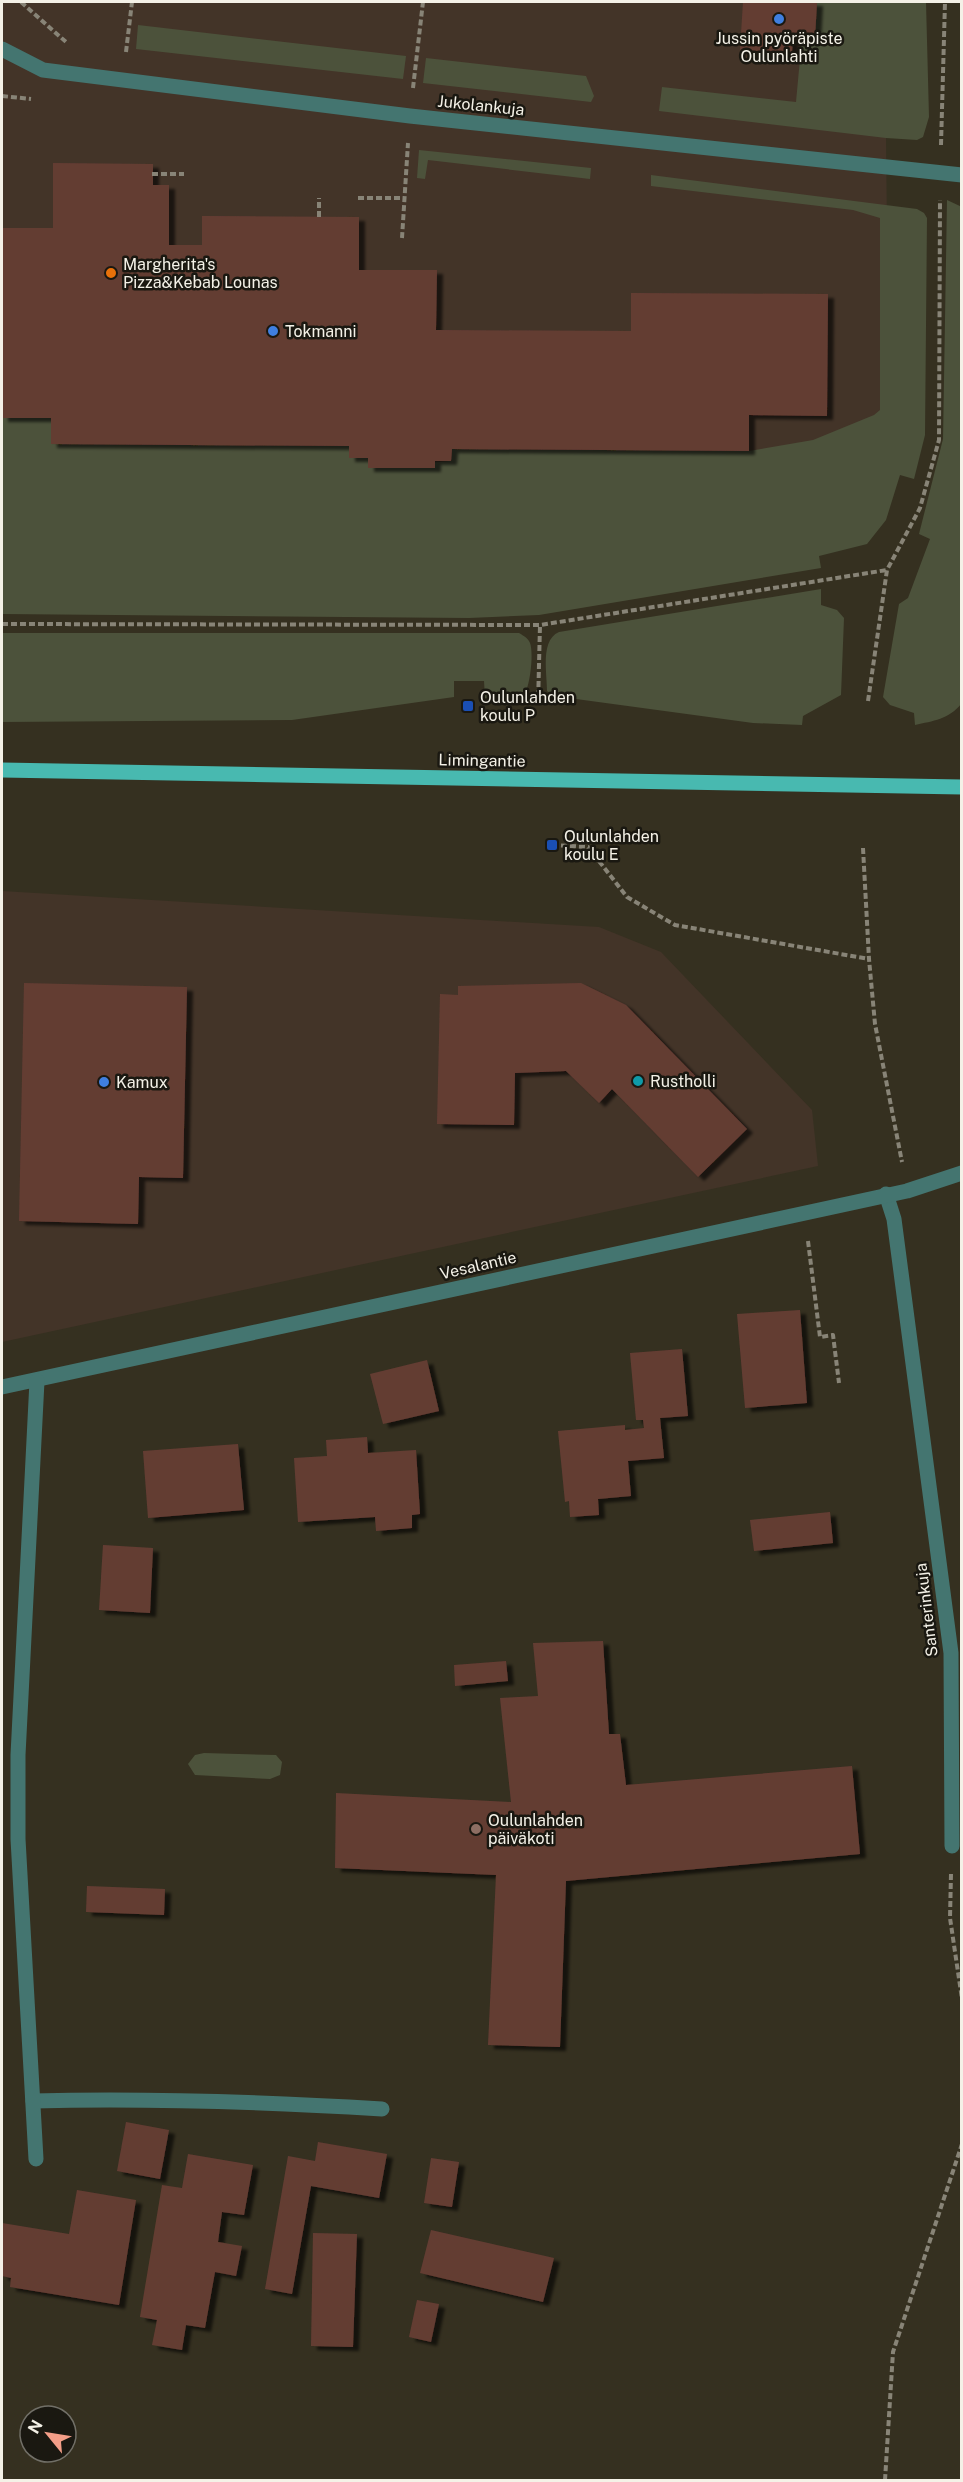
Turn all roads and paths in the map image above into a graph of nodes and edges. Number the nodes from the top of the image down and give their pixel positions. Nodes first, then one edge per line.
1 (132, 2) edge
2 (945, 2) edge
3 (2, 49) edge
4 (125, 56) dead end
5 (940, 173) junction
6 (152, 174) dead end
7 (184, 174) dead end
8 (962, 176) edge
9 (319, 198) dead end
10 (358, 198) dead end
11 (404, 198) dead end
12 (319, 217) dead end
13 (887, 570) junction
14 (2, 624) edge
15 (540, 625) junction
16 (868, 701) dead end
17 (538, 705) dead end
18 (2, 770) edge
19 (962, 787) edge
20 (552, 845) dead end
21 (863, 848) dead end
22 (869, 959) junction
23 (962, 1173) edge
24 (907, 1191) junction
25 (886, 1194) junction
26 (807, 1235) dead end
27 (37, 1381) junction
28 (839, 1383) dead end
29 (2, 1388) edge
30 (952, 1846) joint
31 (962, 1999) edge
32 (33, 2101) junction
33 (382, 2109) dead end
34 (962, 2144) edge
35 (36, 2158) dead end
36 (885, 2481) edge

1 - 4 path
2 - 5 path
3 - 5 street, Jukolankuja
5 - 8 street, Jukolankuja
5 - 13 path
6 - 7 path
9 - 12 path
10 - 11 path
13 - 15 path
13 - 16 path
14 - 15 path
15 - 17 path
18 - 19 main road, Limingantie
20 - 22 path
21 - 22 path
22 - 24 path
23 - 24 street, Vesalantie
24 - 25 street, Vesalantie
25 - 27 street, Vesalantie
25 - 30 street, Santerinkuja
26 - 28 path
27 - 29 street, Vesalantie
27 - 32 street
30 - 31 path
32 - 33 street
32 - 35 street
34 - 36 path

